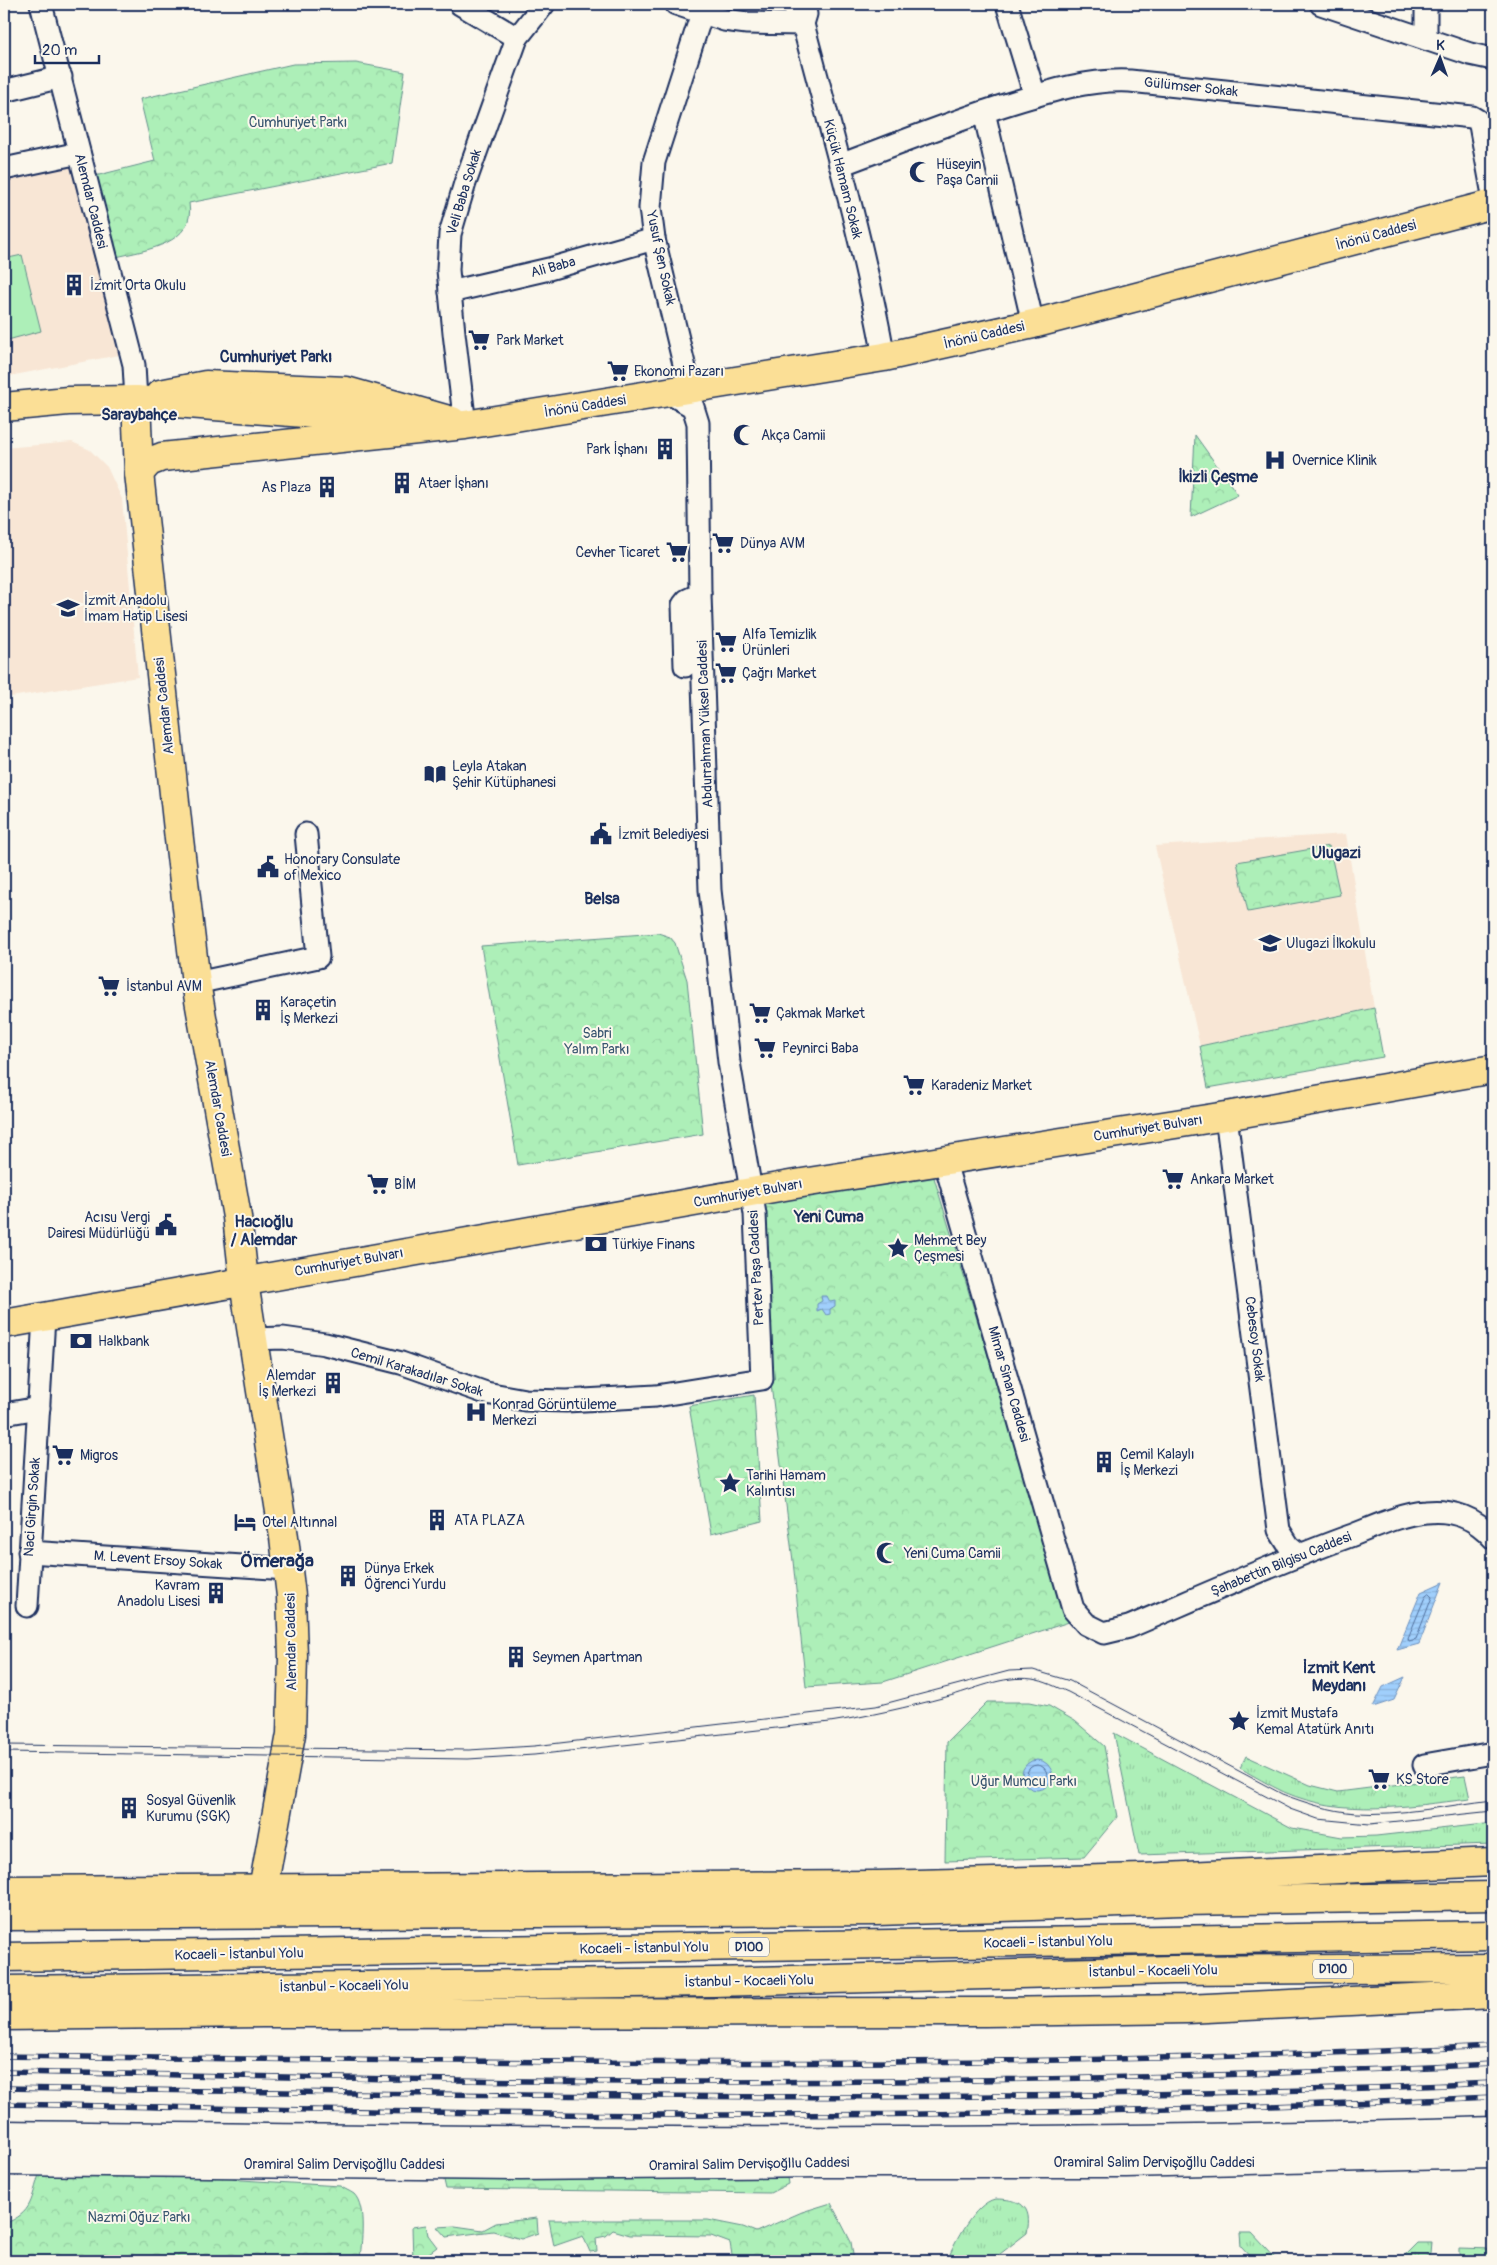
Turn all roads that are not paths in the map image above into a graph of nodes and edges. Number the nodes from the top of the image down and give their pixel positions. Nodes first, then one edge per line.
1 (41, 4) edge
2 (460, 4) edge
3 (544, 4) edge
4 (676, 4) edge
5 (793, 4) edge
6 (808, 4) edge
7 (1007, 4) edge
8 (1321, 4) edge
9 (1426, 4) edge
10 (702, 13) junction
11 (803, 24) junction
12 (517, 38) junction
13 (1426, 39) junction
14 (1493, 59) edge
15 (61, 77) junction
16 (4, 91) edge
17 (1035, 96) junction
18 (984, 112) junction
19 (79, 153) junction
20 (840, 165) junction
21 (4, 169) edge
22 (1493, 194) edge
23 (1493, 204) edge
24 (654, 239) junction
25 (450, 292) junction
26 (1033, 324) junction
27 (884, 357) junction
28 (680, 391) junction
29 (136, 400) junction
30 (4, 407) edge
31 (465, 425) junction
32 (139, 473) junction
33 (700, 594) junction
34 (685, 666) dead end
35 (306, 834) dead end
36 (196, 983) junction
37 (1493, 1069) edge
38 (1226, 1116) junction
39 (739, 1128) joint
40 (944, 1159) junction
41 (751, 1192) junction
42 (244, 1280) junction
43 (44, 1317) junction
44 (4, 1324) edge
45 (252, 1338) junction
46 (762, 1379) joint
47 (39, 1408) junction
48 (4, 1414) edge
49 (1493, 1538) edge
50 (29, 1552) junction
51 (1299, 1554) junction
52 (288, 1569) junction
53 (27, 1606) dead end
54 (1073, 1609) joint
55 (1493, 1753) edge
56 (1424, 1765) dead end
57 (1493, 1862) edge
58 (4, 1890) edge
59 (1493, 1896) edge
60 (262, 1902) junction
61 (4, 1916) edge
62 (1493, 1935) edge
63 (4, 1957) edge
64 (1493, 1968) edge
65 (4, 1990) edge
66 (1493, 1994) edge
67 (4, 2016) edge
68 (1493, 2131) edge
69 (4, 2135) edge
70 (1493, 2154) edge
71 (4, 2161) edge

1 - 15 street, Alemdar Caddesi
2 - 12 street
3 - 12 street, Veli Baba Sokak
4 - 10 street
5 - 11 street, Küçük Hamam Sokak
6 - 11 street
7 - 17 street
8 - 13 street
9 - 13 street
10 - 11 street
10 - 24 street, Yusuf Şen Sokak
11 - 20 street, Küçük Hamam Sokak
12 - 25 street, Veli Baba Sokak
13 - 14 street
15 - 16 street
15 - 19 street, Alemdar Caddesi
17 - 18 street, Gülümser Sokak
17 - 22 street, Gülümser Sokak
18 - 20 street, Gülümser Sokak
18 - 26 street
19 - 21 street
19 - 29 street, Alemdar Caddesi
20 - 27 street, Küçük Hamam Sokak
23 - 26 main road, İnönü Caddesi
24 - 25 street, Ali Baba
24 - 28 street, Yusuf Şen Sokak
25 - 31 street, Veli Baba Sokak
26 - 27 main road, İnönü Caddesi
27 - 28 main road, İnönü Caddesi
28 - 31 main road, İnönü Caddesi
28 - 33 street, Abdurrahman Yüksel Caddesi
29 - 30 main road
29 - 31 main road
29 - 32 main road
31 - 32 main road, İnönü Caddesi
32 - 36 main road, Alemdar Caddesi
33 - 34 street
33 - 39 street, Abdurrahman Yüksel Caddesi
35 - 36 street
36 - 42 main road, Alemdar Caddesi
37 - 38 main road, Cumhuriyet Bulvarı
38 - 40 main road, Cumhuriyet Bulvarı
38 - 51 street, Cebesoy Sokak
39 - 41 street, Pertev Paşa Caddesi
40 - 41 main road, Cumhuriyet Bulvarı
40 - 54 street, Mimar Sinan Caddesi
41 - 42 main road, Cumhuriyet Bulvarı
41 - 46 street, Pertev Paşa Caddesi
42 - 43 main road, Cumhuriyet Bulvarı
42 - 45 main road, Alemdar Caddesi
43 - 44 main road, Cumhuriyet Bulvarı
43 - 47 street, Naci Girgin Sokak
45 - 46 street, Cemil Karakadılar Sokak
45 - 52 main road, Alemdar Caddesi
47 - 48 street
47 - 50 street, Naci Girgin Sokak
49 - 51 street, Şahabettin Bilgisu Caddesi
50 - 52 street, M. Levent Ersoy Sokak
50 - 53 street, Naci Girgin Sokak
51 - 54 street, Şahabettin Bilgisu Caddesi
52 - 60 main road, Alemdar Caddesi
55 - 56 street
57 - 60 main road
58 - 60 main road
59 - 60 main road
60 - 61 main road
62 - 63 main road, Kocaeli - İstanbul Yolu / D100
64 - 65 main road, İstanbul - Kocaeli Yolu / D100
66 - 67 main road
68 - 69 main road, Oramiral Salim Dervişoğllu Caddesi
70 - 71 main road, Oramiral Salim Dervişoğllu Caddesi

